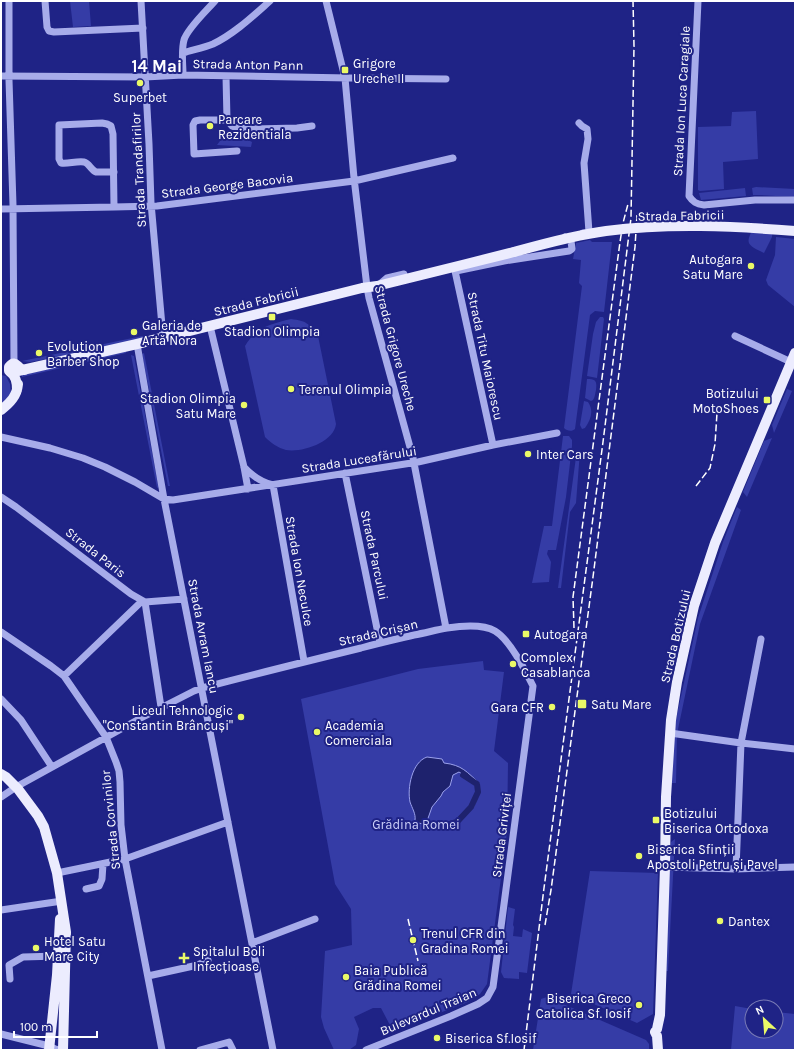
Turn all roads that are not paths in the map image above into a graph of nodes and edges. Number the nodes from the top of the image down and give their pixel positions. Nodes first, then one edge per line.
1 (9, 1) edge
2 (45, 1) edge
3 (141, 1) edge
4 (215, 1) edge
5 (270, 1) edge
6 (326, 1) edge
7 (698, 1) edge
8 (209, 4) edge
9 (143, 28) junction
10 (183, 53) junction
11 (183, 75) junction
12 (5, 76) edge
13 (226, 76) junction
14 (145, 77) junction
15 (345, 78) junction
16 (446, 79) dead end
17 (227, 120) junction
18 (579, 122) dead end
19 (312, 126) dead end
20 (237, 151) dead end
21 (452, 158) dead end
22 (114, 172) junction
23 (354, 181) junction
24 (795, 200) edge
25 (692, 201) joint
26 (152, 206) junction
27 (114, 207) junction
28 (1, 208) edge
29 (13, 208) junction
30 (795, 231) edge
31 (565, 236) junction
32 (455, 271) junction
33 (377, 286) junction
34 (367, 287) junction
35 (210, 326) junction
36 (735, 336) dead end
37 (163, 337) junction
38 (137, 344) junction
39 (793, 357) edge
40 (13, 369) edge
41 (1, 410) edge
42 (556, 433) dead end
43 (1, 437) edge
44 (493, 445) junction
45 (414, 463) junction
46 (244, 467) junction
47 (345, 473) junction
48 (273, 485) junction
49 (248, 489) junction
50 (1, 497) edge
51 (164, 499) junction
52 (184, 599) junction
53 (144, 602) junction
54 (446, 628) junction
55 (1, 632) edge
56 (761, 639) dead end
57 (380, 643) junction
58 (304, 662) junction
59 (64, 676) junction
60 (533, 686) joint
61 (202, 688) junction
62 (1, 699) edge
63 (161, 707) junction
64 (670, 732) junction
65 (106, 737) junction
66 (741, 743) junction
67 (795, 749) edge
68 (52, 768) junction
69 (1, 774) edge
70 (16, 787) junction
71 (1, 796) edge
72 (228, 822) junction
73 (125, 859) junction
74 (103, 864) junction
75 (665, 867) junction
76 (795, 867) edge
77 (736, 869) junction
78 (57, 873) junction
79 (86, 889) dead end
80 (62, 901) junction
81 (1, 910) edge
82 (315, 919) dead end
83 (252, 943) junction
84 (58, 956) junction
85 (208, 960) dead end
86 (148, 976) junction
87 (10, 979) dead end
88 (493, 987) joint
89 (1, 1034) edge
90 (49, 1048) edge
91 (658, 1049) edge
92 (59, 1050) edge
93 (63, 1050) edge
94 (162, 1050) edge
95 (200, 1050) edge
96 (232, 1050) edge
97 (273, 1050) edge
98 (366, 1050) edge

1 - 12 street
2 - 9 street
3 - 9 street, Strada Trandafirilor
4 - 8 street
5 - 10 street
6 - 15 street, Strada Grigore Ureche
7 - 25 street, Strada Ion Luca Caragiale
8 - 10 street
9 - 14 street, Strada Trandafirilor
10 - 11 street
11 - 13 street, Strada Anton Pann
11 - 14 street, Strada Anton Pann
12 - 14 street, Strada Anton Pann
12 - 29 street
13 - 15 street, Strada Anton Pann
13 - 17 street
14 - 26 street, Strada Trandafirilor
15 - 16 street, Strada Anton Pann
15 - 23 street, Strada Grigore Ureche
17 - 19 street
17 - 20 street
18 - 31 street
21 - 23 street, Strada George Bacovia
22 - 22 street
22 - 27 street
23 - 26 street, Strada George Bacovia
23 - 34 street, Strada Grigore Ureche
24 - 25 street, Strada Fabricii
26 - 27 street, Strada George Bacovia
26 - 37 street, Strada Trandafirilor
27 - 29 street, Strada George Bacovia
28 - 29 street, Strada George Bacovia
29 - 40 street
30 - 33 main road, Strada Fabricii, bridge
31 - 32 street, Strada Fabricii
31 - 33 street, Strada Fabricii
32 - 33 street, Strada Fabricii
32 - 44 street, Strada Titu Maiorescu
33 - 34 main road, Strada Fabricii
34 - 35 main road, Strada Fabricii
34 - 45 street, Strada Grigore Ureche
35 - 37 main road, Strada Fabricii
35 - 46 street
36 - 39 street
37 - 38 main road, Strada Fabricii
38 - 40 main road, Strada Fabricii
38 - 51 street, Strada Avram Iancu
39 - 64 main road, Strada Botizului
40 - 41 main road
42 - 44 street, Strada Luceafărului
43 - 51 street
44 - 45 street, Strada Luceafărului
45 - 47 street, Strada Luceafărului
45 - 54 street, Strada Grigore Ureche
46 - 48 street
46 - 49 street
47 - 48 street, Strada Luceafărului
47 - 57 street, Strada Parcului
48 - 49 street, Strada Luceafărului
48 - 58 street, Strada Ion Neculce
49 - 51 street, Strada Luceafărului
50 - 53 street, Strada Paris
51 - 52 street, Strada Avram Iancu
52 - 53 street
52 - 61 street, Strada Avram Iancu
53 - 59 street
53 - 63 street
54 - 57 street, Strada Crișan
54 - 60 street, Strada Crișan
55 - 59 street, Strada Corvinilor
56 - 66 street
57 - 58 street, Strada Crișan
58 - 61 street, Strada Crișan
59 - 65 street, Strada Corvinilor
60 - 88 street, Strada Griviței
61 - 63 street, Strada Crișan
61 - 72 street, Strada Avram Iancu
62 - 68 street
63 - 65 street, Strada Crișan
64 - 66 street
64 - 75 main road, Strada Botizului
65 - 68 street, Strada Crișan
65 - 73 street, Strada Corvinilor
66 - 67 street
66 - 77 street
68 - 70 street, Strada Crișan
69 - 70 main road
70 - 71 street, Strada Crișan
70 - 78 main road
72 - 73 street
72 - 83 street, Strada Avram Iancu
73 - 74 street
73 - 86 street, Strada Corvinilor
74 - 78 street
74 - 79 street
75 - 77 street
75 - 91 main road, Strada Botizului
76 - 77 street
78 - 80 main road
80 - 81 street
80 - 84 main road
80 - 93 main road
82 - 83 street
83 - 97 street, Strada Avram Iancu
84 - 87 street
84 - 90 main road
85 - 86 street
86 - 94 street, Strada Corvinilor
88 - 98 street, Bulevardul Traian
89 - 90 street
90 - 92 street
95 - 96 street

